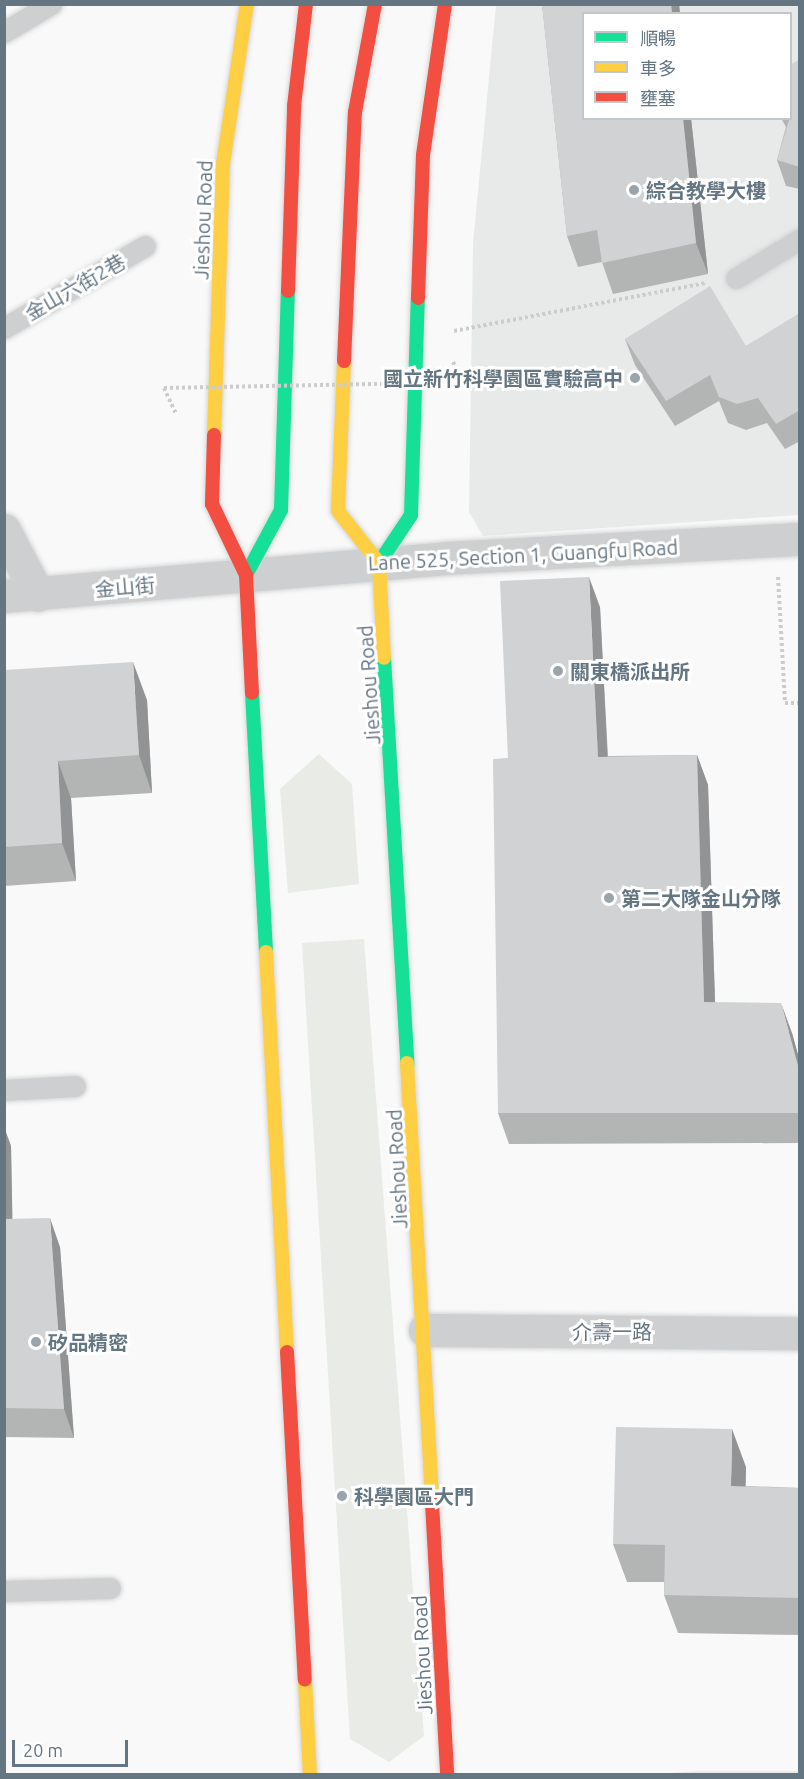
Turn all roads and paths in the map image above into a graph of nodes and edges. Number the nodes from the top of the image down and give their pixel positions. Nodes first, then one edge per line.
1 (51, 4) edge
2 (247, 4) edge
3 (306, 4) edge
4 (375, 4) edge
5 (445, 4) edge
6 (4, 32) edge
7 (800, 239) edge
8 (145, 246) dead end
9 (736, 278) joint
10 (4, 328) edge
11 (448, 332) dead end
12 (448, 352) dead end
13 (176, 414) dead end
14 (4, 530) edge
15 (789, 540) edge
16 (378, 563) junction
17 (246, 575) junction
18 (38, 595) junction
19 (4, 596) edge
20 (800, 703) edge
21 (75, 1086) dead end
22 (4, 1090) edge
23 (425, 1330) junction
24 (800, 1333) edge
25 (110, 1588) dead end
26 (4, 1591) edge
27 (310, 1774) edge
28 (447, 1774) edge

1 - 6 lane
2 - 17 street, Jieshou Road
3 - 17 street
4 - 16 street
5 - 16 street
7 - 9 lane
8 - 10 lane, 金山六街2巷
9 - 11 path
12 - 13 path, bridge
14 - 18 street
15 - 16 street, Lane 525, Section 1, Guangfu Road
15 - 20 path
16 - 17 street, Lane 525, Section 1, Guangfu Road
16 - 23 street, Jieshou Road
17 - 18 street, 金山街
17 - 27 street, Jieshou Road
18 - 19 street, 金山街
21 - 22 lane
23 - 24 street, 介壽一路
23 - 28 street, Jieshou Road
25 - 26 lane

